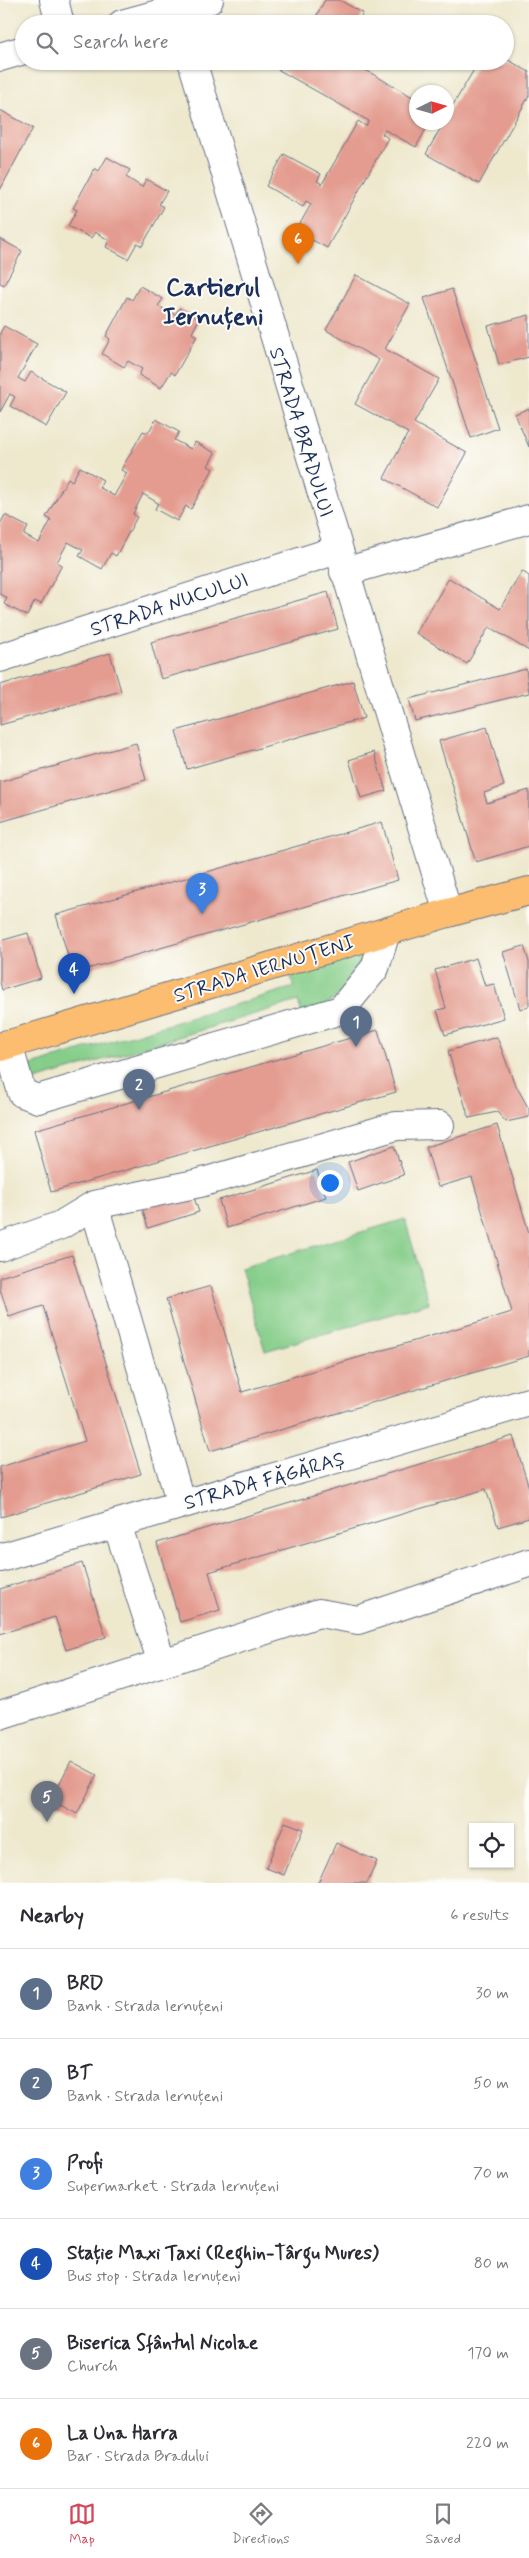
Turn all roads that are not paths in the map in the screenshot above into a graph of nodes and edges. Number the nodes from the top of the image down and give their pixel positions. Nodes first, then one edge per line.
1 (54, 0) edge
2 (209, 0) edge
3 (58, 15) edge
4 (181, 15) edge
5 (15, 53) edge
6 (0, 57) edge
7 (195, 70) edge
8 (529, 519) edge
9 (341, 561) junction
10 (0, 658) edge
11 (529, 891) edge
12 (448, 913) junction
13 (386, 932) junction
14 (4, 1046) edge
15 (440, 1124) dead end
16 (94, 1205) junction
17 (0, 1247) edge
18 (529, 1402) edge
19 (181, 1504) junction
20 (116, 1524) junction
21 (0, 1558) edge
22 (529, 1563) edge
23 (162, 1663) junction
24 (0, 1715) edge

1 - 3 street
2 - 4 street
5 - 6 street
7 - 9 street, STRADA BRADULUI
8 - 9 street
9 - 10 street, STRADA NUCULUI
9 - 12 street, STRADA BRADULUI
11 - 12 main road, STRADA IERNUȚENI
12 - 13 main road, STRADA IERNUȚENI
13 - 14 main road, STRADA IERNUȚENI
13 - 14 street
15 - 16 street
16 - 17 street
16 - 19 street
18 - 19 street, STRADA FĂGĂRAȘ
19 - 20 street, STRADA FĂGĂRAȘ
20 - 21 street, STRADA FĂGĂRAȘ
20 - 23 street
22 - 23 street
23 - 24 street

